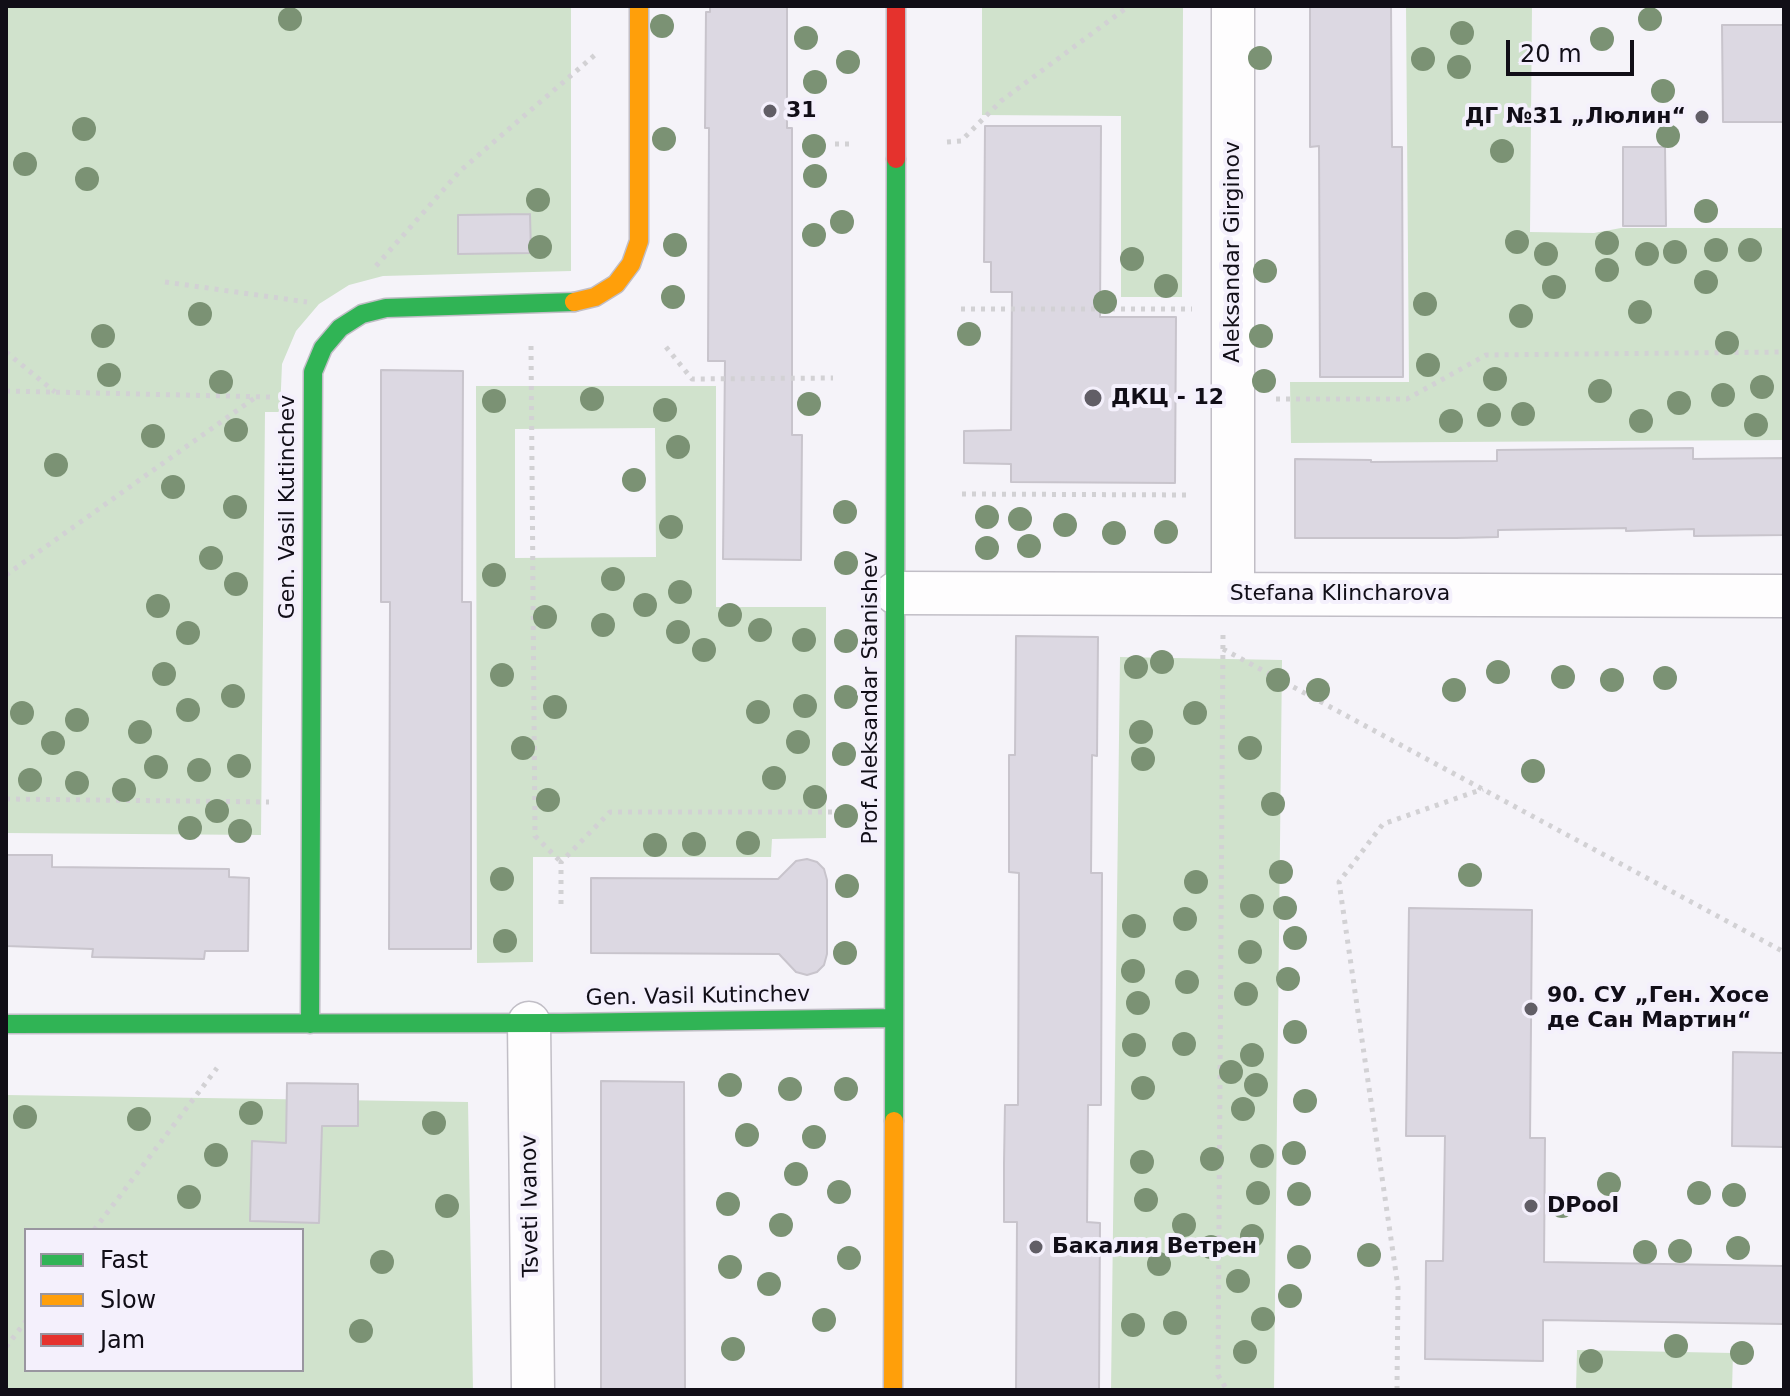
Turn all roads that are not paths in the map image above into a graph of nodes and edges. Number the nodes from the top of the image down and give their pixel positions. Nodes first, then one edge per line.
1 (896, 6) edge
2 (1233, 6) edge
3 (639, 12) edge
4 (896, 593) junction
5 (1228, 594) junction
6 (1784, 596) edge
7 (894, 1018) junction
8 (529, 1023) junction
9 (6, 1024) edge
10 (310, 1024) junction
11 (533, 1390) edge
12 (893, 1390) edge

1 - 4 street, Prof. Aleksandar Stanishev
2 - 5 street, Aleksandar Girginov
3 - 10 street, Gen. Vasil Kutinchev
4 - 5 street, Stefana Klincharova
4 - 7 street, Prof. Aleksandar Stanishev
5 - 6 street, Stefana Klincharova
7 - 8 street, Gen. Vasil Kutinchev
7 - 12 street, Prof. Aleksandar Stanishev
8 - 10 street, Gen. Vasil Kutinchev
8 - 11 street, Tsveti Ivanov
9 - 10 street, Gen. Vasil Kutinchev

